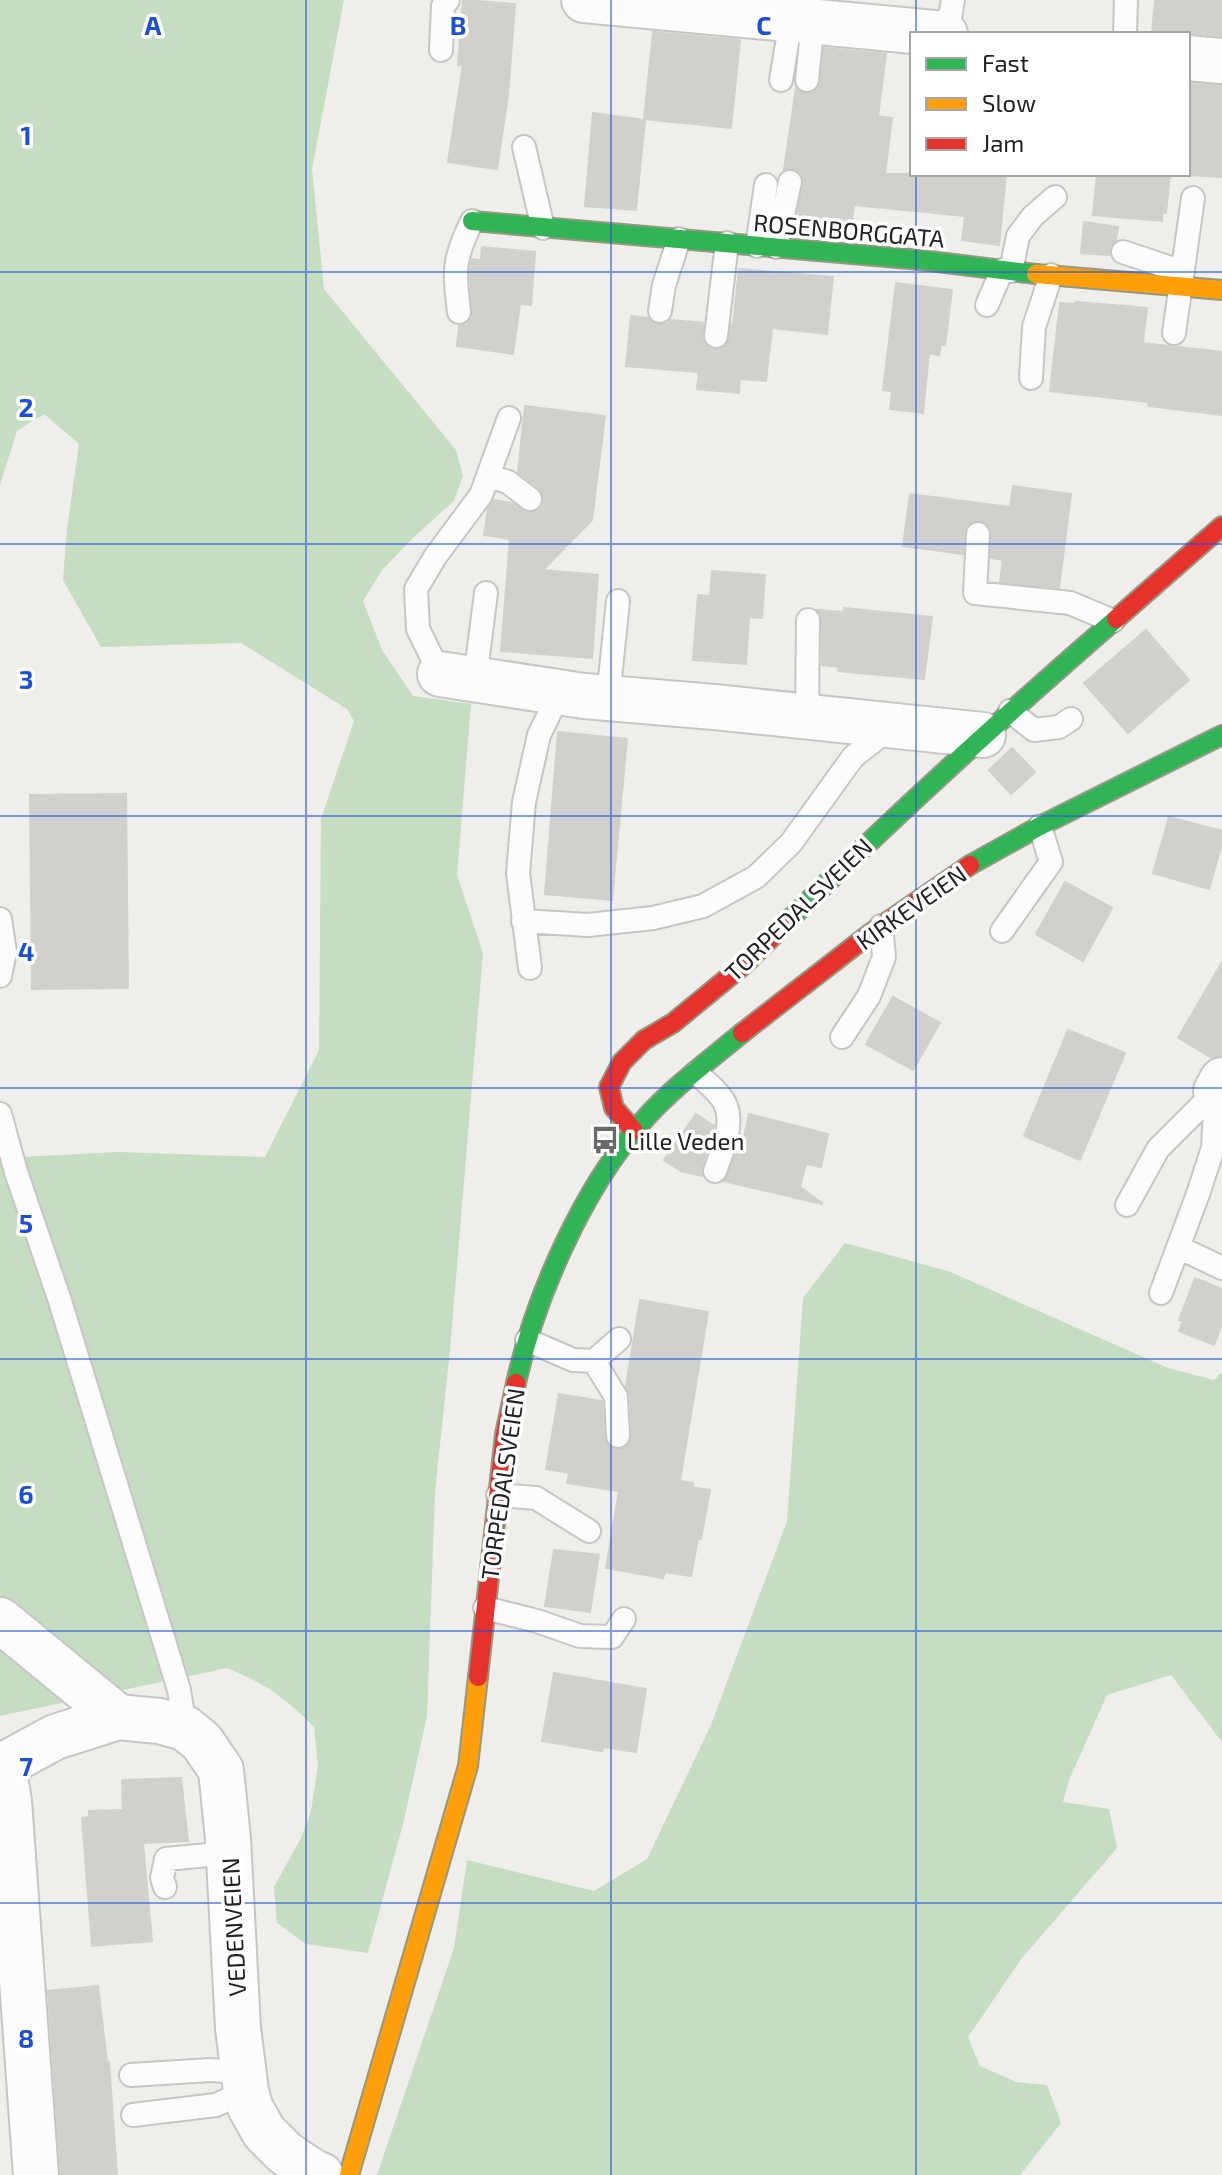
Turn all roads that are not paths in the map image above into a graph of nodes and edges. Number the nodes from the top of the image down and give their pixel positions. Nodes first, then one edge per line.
1 (448, 0) edge
2 (584, 0) edge
3 (953, 0) edge
4 (1126, 0) edge
5 (672, 4) edge
6 (806, 16) edge
7 (930, 32) edge
8 (946, 32) edge
9 (1125, 32) edge
10 (441, 50) dead end
11 (1190, 58) edge
12 (1222, 61) edge
13 (781, 80) dead end
14 (807, 80) dead end
15 (524, 147) dead end
16 (790, 182) dead end
17 (766, 185) dead end
18 (1055, 197) dead end
19 (1193, 198) dead end
20 (472, 221) joint
21 (543, 228) junction
22 (924, 233) dead end
23 (679, 239) junction
24 (727, 243) junction
25 (767, 246) junction
26 (1123, 252) dead end
27 (921, 260) junction
28 (1006, 271) junction
29 (1051, 275) junction
30 (1183, 279) junction
31 (1222, 290) edge
32 (987, 305) dead end
33 (660, 311) dead end
34 (459, 312) dead end
35 (1174, 333) dead end
36 (716, 336) dead end
37 (1031, 378) dead end
38 (509, 418) dead end
39 (489, 476) junction
40 (530, 499) dead end
41 (1222, 526) edge
42 (978, 534) dead end
43 (486, 593) dead end
44 (618, 601) dead end
45 (808, 620) dead end
46 (1113, 621) junction
47 (458, 676) junction
48 (560, 692) junction
49 (608, 698) junction
50 (807, 716) junction
51 (1071, 719) dead end
52 (997, 723) junction
53 (894, 725) junction
54 (1222, 735) edge
55 (1040, 826) junction
56 (0, 919) edge
57 (523, 921) junction
58 (881, 926) junction
59 (1002, 931) dead end
60 (530, 968) dead end
61 (0, 976) edge
62 (842, 1037) dead end
63 (696, 1073) junction
64 (1219, 1086) edge
65 (0, 1114) edge
66 (634, 1131) junction
67 (715, 1171) dead end
68 (1127, 1205) dead end
69 (1178, 1247) junction
70 (1222, 1268) edge
71 (1161, 1293) dead end
72 (619, 1339) dead end
73 (527, 1340) junction
74 (594, 1361) junction
75 (618, 1436) dead end
76 (498, 1495) junction
77 (589, 1531) dead end
78 (485, 1608) junction
79 (624, 1619) dead end
80 (0, 1620) edge
81 (118, 1717) junction
82 (185, 1728) junction
83 (2, 1766) edge
84 (229, 1853) junction
85 (165, 1887) dead end
86 (131, 2075) dead end
87 (244, 2082) junction
88 (133, 2115) dead end
89 (36, 2175) edge
90 (321, 2175) edge
91 (349, 2175) edge

1 - 10 lane
2 - 5 street
3 - 8 lane
4 - 9 lane
5 - 6 street
6 - 7 street
6 - 13 lane
6 - 14 lane
11 - 12 street
15 - 21 lane
16 - 25 lane
17 - 25 lane
18 - 28 lane
19 - 30 lane
20 - 21 main road, ROSENBORGGATA
20 - 34 lane
21 - 23 main road, ROSENBORGGATA
22 - 27 lane
23 - 24 main road, ROSENBORGGATA
23 - 33 lane
24 - 25 main road, ROSENBORGGATA
24 - 36 lane
25 - 27 main road, ROSENBORGGATA
26 - 30 lane
27 - 28 main road, ROSENBORGGATA
28 - 29 main road, ROSENBORGGATA
28 - 32 lane
29 - 30 main road, ROSENBORGGATA
29 - 37 lane
30 - 31 main road, ROSENBORGGATA
30 - 35 lane
38 - 39 lane
39 - 40 lane
39 - 47 lane
41 - 46 main road, TORPEDALSVEIEN
42 - 46 lane
43 - 47 lane
44 - 49 lane
45 - 50 lane
46 - 52 main road, TORPEDALSVEIEN
47 - 48 street
48 - 49 street
48 - 57 lane
49 - 50 street
50 - 53 street
51 - 52 lane
52 - 53 street
52 - 66 main road, TORPEDALSVEIEN
53 - 57 lane
54 - 55 main road, KIRKEVEIEN
55 - 58 main road, KIRKEVEIEN
55 - 59 lane
56 - 61 lane
57 - 60 lane
58 - 62 lane
58 - 63 main road, KIRKEVEIEN
63 - 66 main road, KIRKEVEIEN
63 - 67 lane
64 - 68 lane
64 - 69 lane
65 - 82 lane
66 - 73 main road, TORPEDALSVEIEN
69 - 70 lane
69 - 71 lane
72 - 74 lane
73 - 74 lane
73 - 76 main road, TORPEDALSVEIEN
74 - 75 lane
76 - 77 lane
76 - 78 main road, TORPEDALSVEIEN
78 - 79 lane
78 - 91 main road, TORPEDALSVEIEN
80 - 81 street
81 - 82 street
81 - 83 street
82 - 84 street, VEDENVEIEN
83 - 89 street
84 - 85 lane
84 - 87 street, VEDENVEIEN
86 - 87 lane
87 - 88 lane
87 - 90 street, VEDENVEIEN

